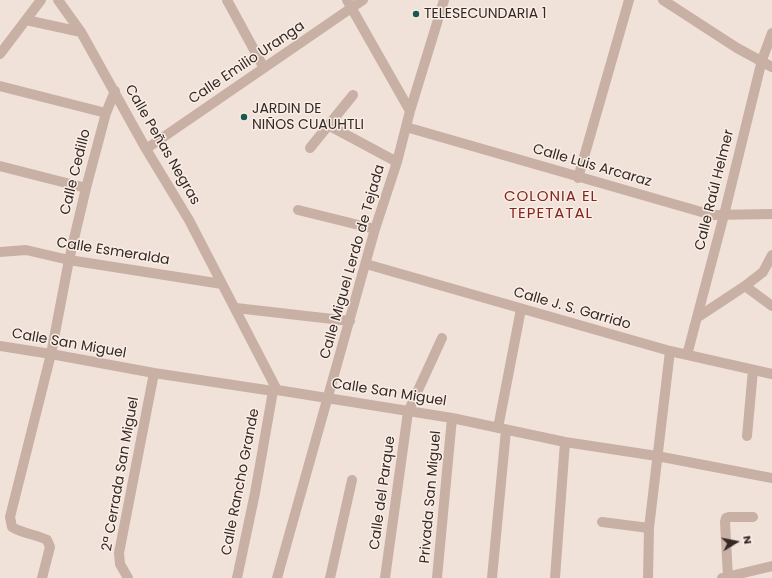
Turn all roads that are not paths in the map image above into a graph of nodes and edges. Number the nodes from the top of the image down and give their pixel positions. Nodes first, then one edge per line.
1 (41, 0) edge
2 (58, 0) edge
3 (226, 0) edge
4 (363, 0) edge
5 (444, 0) edge
6 (629, 0) edge
7 (663, 0) edge
8 (349, 4) edge
9 (26, 20) junction
10 (81, 32) junction
11 (772, 33) edge
12 (0, 54) edge
13 (762, 60) junction
14 (772, 67) edge
15 (264, 68) junction
16 (0, 86) edge
17 (115, 92) junction
18 (353, 95) dead end
19 (410, 111) junction
20 (106, 113) junction
21 (328, 125) junction
22 (406, 127) junction
23 (310, 148) dead end
24 (146, 149) junction
25 (397, 162) junction
26 (0, 166) edge
27 (578, 178) junction
28 (86, 188) junction
29 (298, 210) dead end
30 (772, 214) edge
31 (724, 216) junction
32 (376, 229) junction
33 (0, 252) edge
34 (69, 260) junction
35 (771, 260) edge
36 (366, 264) junction
37 (222, 284) junction
38 (745, 286) junction
39 (772, 306) edge
40 (236, 308) junction
41 (521, 309) junction
42 (698, 317) junction
43 (350, 321) junction
44 (442, 338) dead end
45 (0, 346) edge
46 (670, 351) junction
47 (51, 354) junction
48 (687, 355) junction
49 (753, 370) junction
50 (154, 373) junction
51 (772, 374) edge
52 (275, 390) junction
53 (327, 397) junction
54 (408, 412) junction
55 (452, 418) junction
56 (502, 429) junction
57 (747, 436) dead end
58 (565, 442) junction
59 (657, 456) junction
60 (772, 478) edge
61 (352, 480) dead end
62 (753, 517) dead end
63 (602, 522) dead end
64 (649, 528) junction
65 (772, 566) edge
66 (725, 577) edge
67 (42, 578) edge
68 (128, 578) edge
69 (237, 578) edge
70 (277, 578) edge
71 (330, 578) edge
72 (385, 578) edge
73 (437, 578) edge
74 (492, 578) edge
75 (555, 578) edge
76 (648, 578) edge

1 - 9 street
2 - 10 street, Calle Peñas Negras
3 - 15 street
4 - 8 street, Calle Emilio Uranga
5 - 19 street, Calle Miguel Lerdo de Tejada
6 - 27 street
7 - 13 street
8 - 15 street, Calle Emilio Uranga
8 - 19 street
9 - 10 street
9 - 12 street
10 - 17 street, Calle Peñas Negras
11 - 13 street, Calle Raúl Helmer
13 - 14 street
13 - 31 street, Calle Raúl Helmer
15 - 24 street, Calle Emilio Uranga
16 - 20 street
17 - 20 street, Calle Cedillo
17 - 24 street, Calle Peñas Negras
18 - 21 street
19 - 22 street, Calle Miguel Lerdo de Tejada
20 - 28 street, Calle Cedillo
21 - 23 street
21 - 25 street
22 - 25 street, Calle Miguel Lerdo de Tejada
22 - 27 street, Calle Luis Arcaraz
24 - 37 street, Calle Peñas Negras
25 - 32 street, Calle Miguel Lerdo de Tejada
26 - 28 street
27 - 31 street, Calle Luis Arcaraz
28 - 34 street, Calle Cedillo
29 - 32 street
30 - 31 street, Calle Luis Arcaraz
31 - 42 street, Calle Raúl Helmer
32 - 36 street, Calle Miguel Lerdo de Tejada
33 - 34 street, Calle Esmeralda
34 - 37 street, Calle Esmeralda
34 - 47 street, Calle Cedillo
35 - 38 street
36 - 41 street, Calle J. S. Garrido
36 - 43 street, Calle Miguel Lerdo de Tejada
37 - 40 street, Calle Peñas Negras
38 - 39 street
38 - 42 street
40 - 43 street
40 - 52 street, Calle Peñas Negras
41 - 46 street, Calle J. S. Garrido
41 - 56 street
42 - 48 street, Calle Raúl Helmer
43 - 53 street, Calle Miguel Lerdo de Tejada
44 - 54 street, Calle del Parque
45 - 47 street, Calle San Miguel
46 - 48 street, Calle J. S. Garrido
46 - 59 street
47 - 50 street, Calle San Miguel
47 - 67 street, Calle Cedillo
48 - 49 street, Calle J. S. Garrido
49 - 51 street, Calle J. S. Garrido
49 - 57 street
50 - 52 street, Calle San Miguel
50 - 68 street, 2ª Cerrada San Miguel
52 - 53 street, Calle San Miguel
52 - 69 street, Calle Rancho Grande
53 - 54 street, Calle San Miguel
53 - 70 street, Calle Miguel Lerdo de Tejada
54 - 55 street, Calle San Miguel
54 - 72 street, Calle del Parque
55 - 56 street, Calle San Miguel
55 - 73 street, Privada San Miguel
56 - 58 street, Calle San Miguel
56 - 74 street
58 - 59 street, Calle San Miguel
58 - 75 street
59 - 60 street, Calle San Miguel
59 - 64 street
61 - 71 street
62 - 66 street
63 - 64 street
64 - 76 street
65 - 66 street

